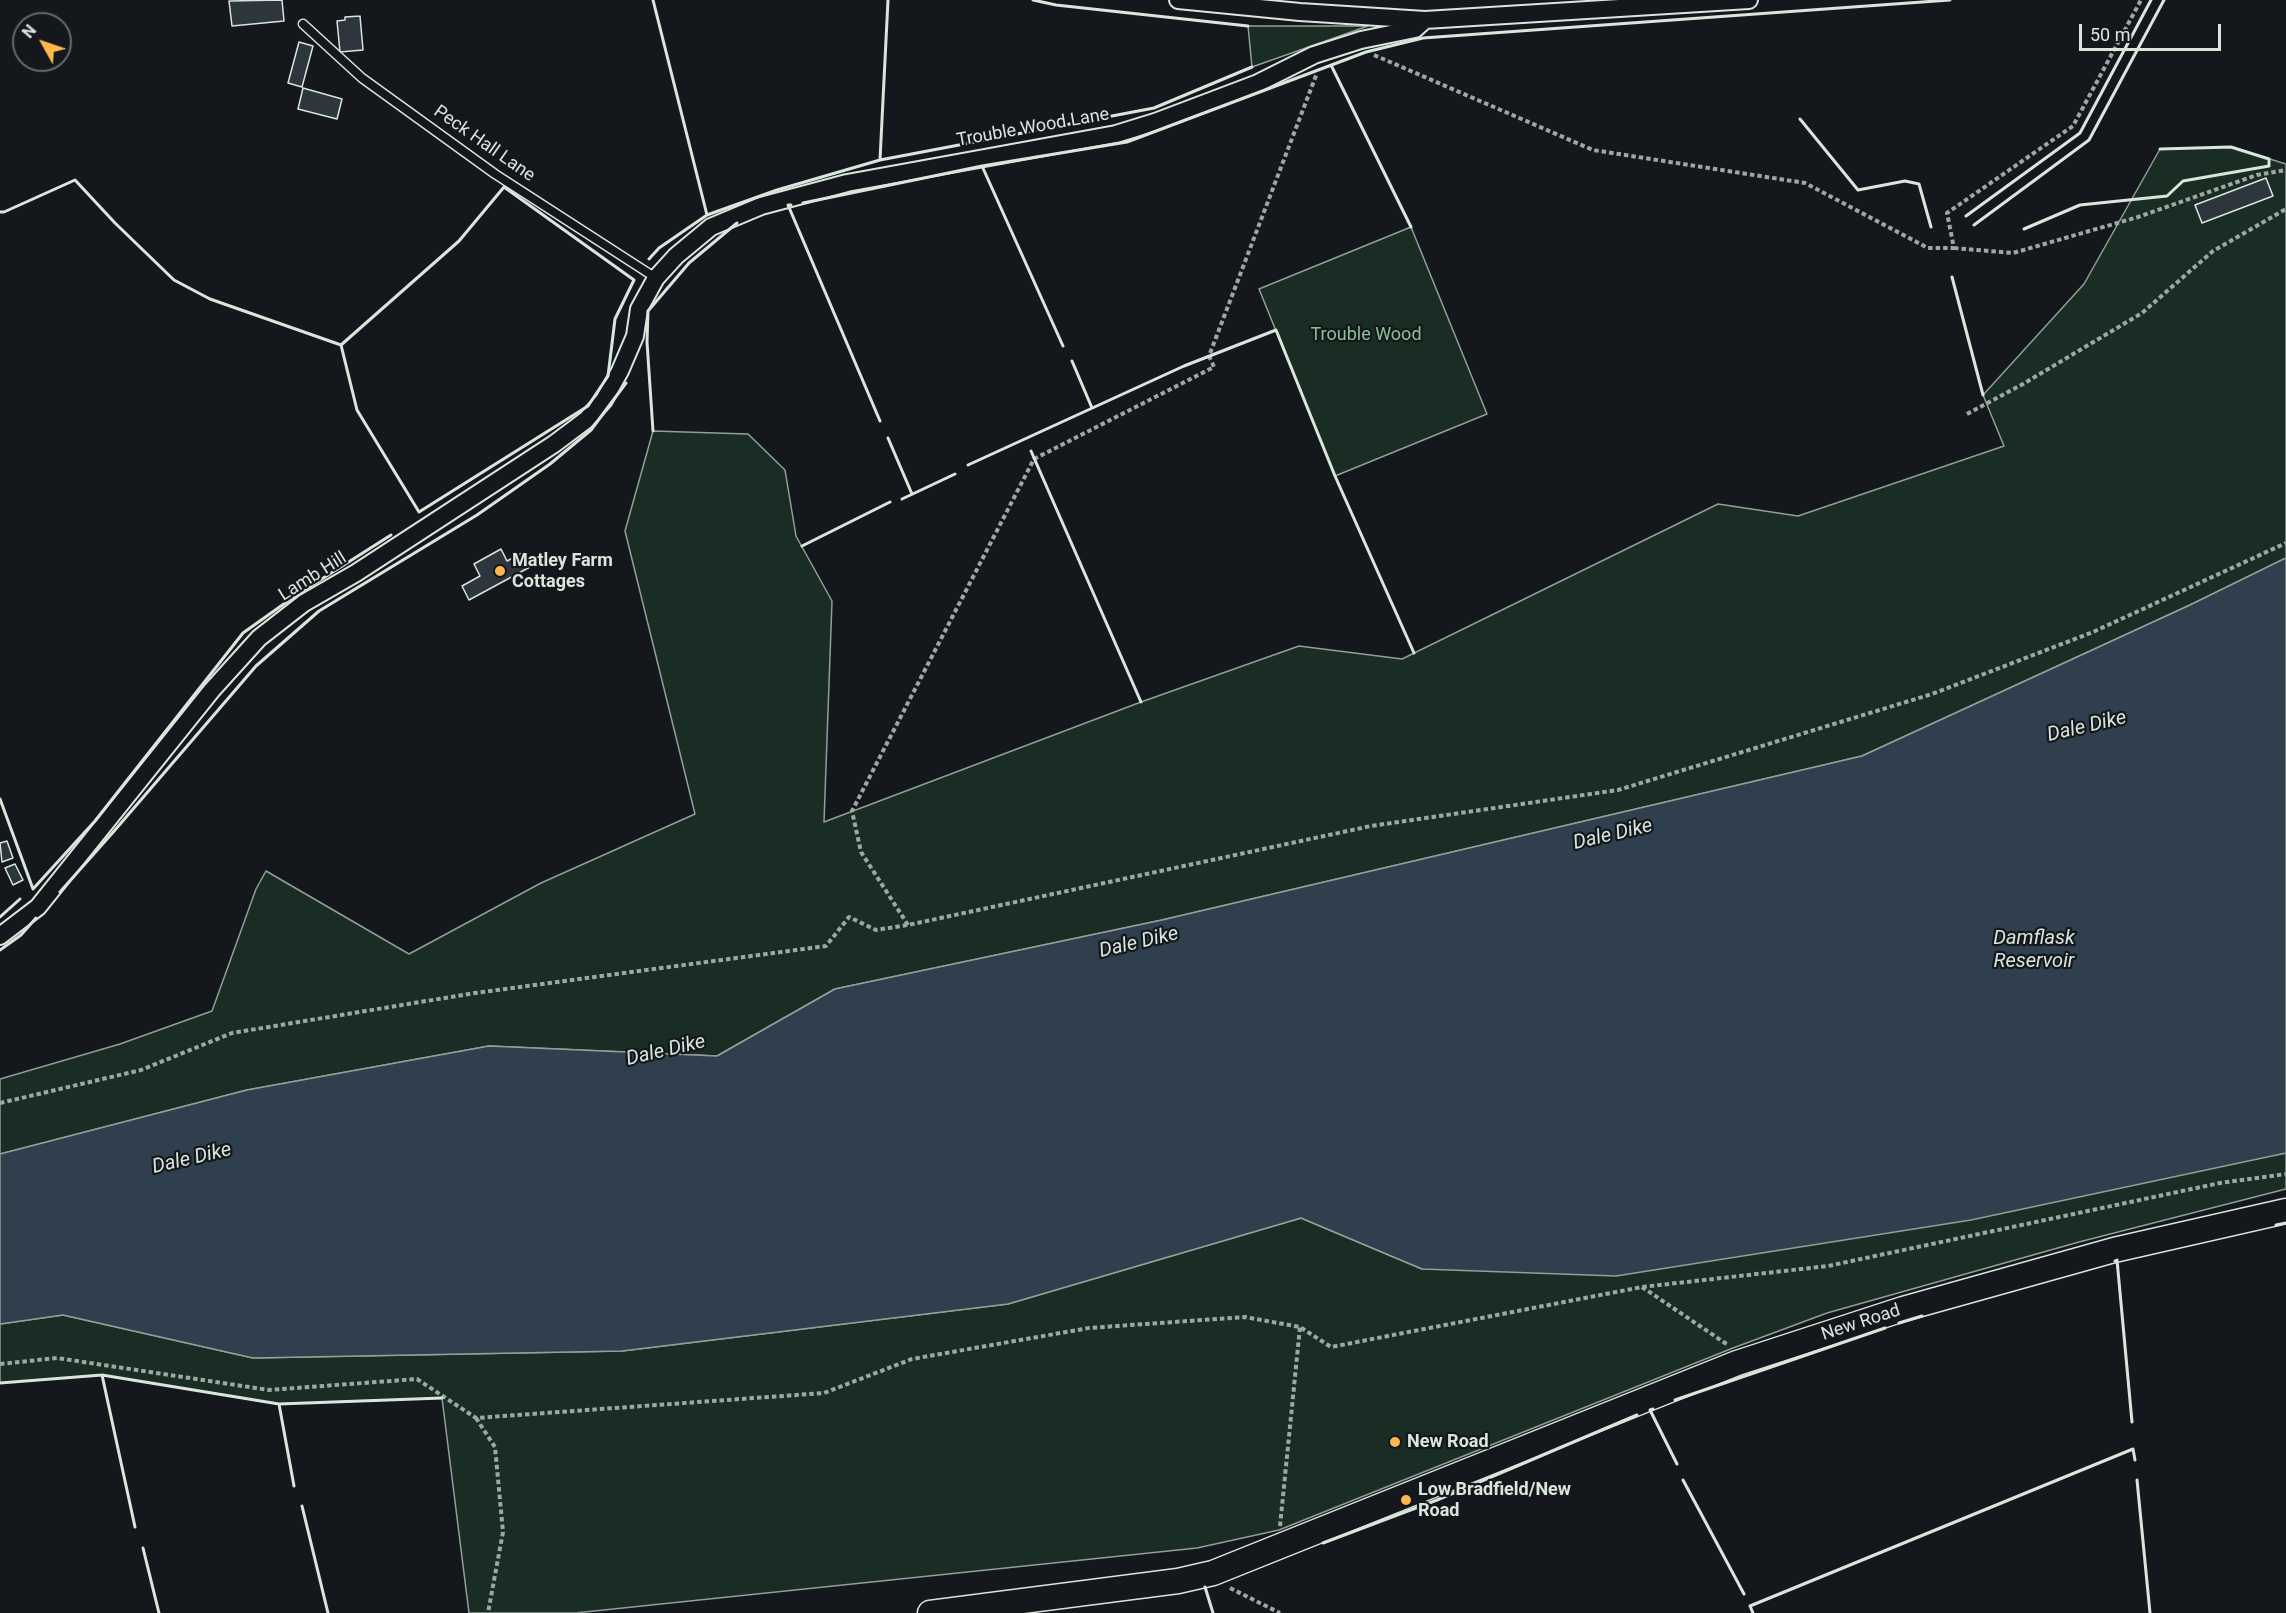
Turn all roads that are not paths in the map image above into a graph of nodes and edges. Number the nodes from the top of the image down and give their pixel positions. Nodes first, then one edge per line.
1 (1178, 0) edge
2 (1749, 0) edge
3 (1425, 20) junction
4 (303, 24) dead end
5 (656, 279) junction
6 (0, 936) edge
7 (2286, 1211) edge
8 (930, 1613) edge

1 - 3 street
2 - 3 street
3 - 5 street, Trouble Wood Lane
4 - 5 lane, Peck Hall Lane
5 - 6 street, Lamb Hill
7 - 8 street, New Road

